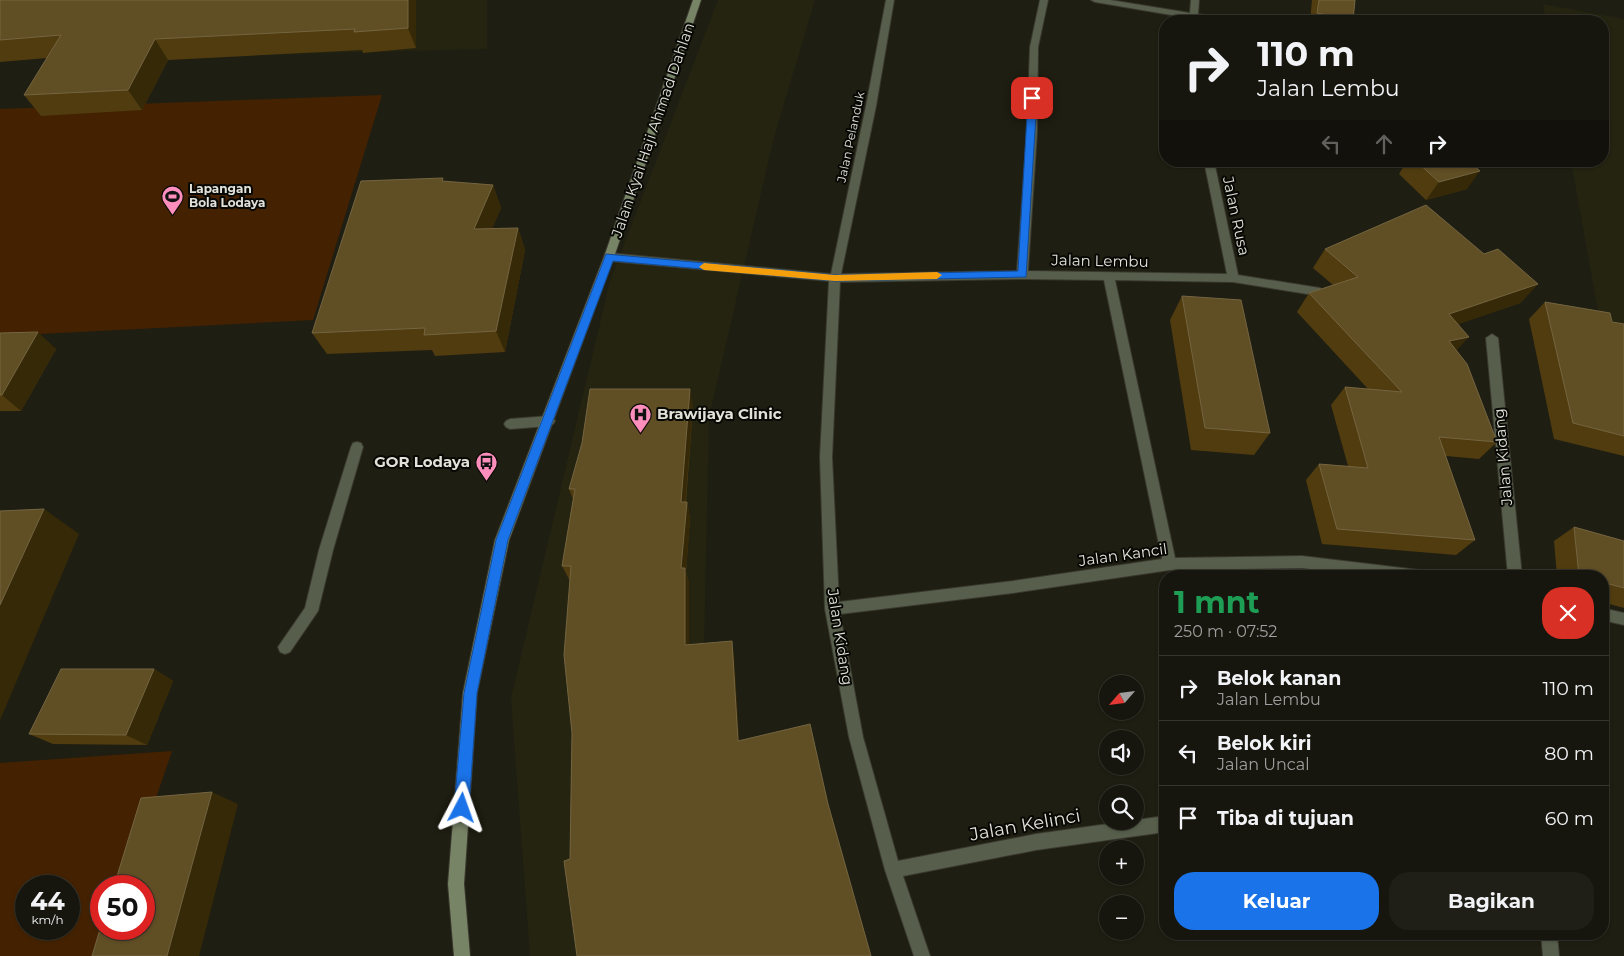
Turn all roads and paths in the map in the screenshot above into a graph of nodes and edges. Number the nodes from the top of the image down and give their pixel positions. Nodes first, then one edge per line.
1 (697, 0) edge
2 (890, 0) edge
3 (1044, 0) edge
4 (1095, 0) edge
5 (1195, 0) edge
6 (1172, 15) edge
7 (1193, 15) edge
8 (1210, 167) edge
9 (609, 257) junction
10 (1022, 275) junction
11 (1108, 276) junction
12 (835, 278) junction
13 (1234, 278) junction
14 (1320, 292) edge
15 (1492, 338) dead end
16 (549, 420) junction
17 (510, 424) dead end
18 (357, 447) dead end
19 (1170, 564) junction
20 (1369, 570) edge
21 (1514, 570) edge
22 (832, 609) junction
23 (1609, 616) edge
24 (1624, 619) edge
25 (285, 647) dead end
26 (1159, 825) edge
27 (893, 870) junction
28 (1550, 940) edge
29 (462, 956) edge
30 (922, 956) edge
31 (1551, 956) edge

1 - 9 main road, Jalan Kyai Haji Ahmad Dahlan
2 - 12 street, Jalan Pelanduk
3 - 10 street
4 - 6 street
5 - 7 street
8 - 13 street, Jalan Rusa
9 - 12 street, Jalan Lembu
9 - 16 main road, Jalan Kyai Haji Ahmad Dahlan
10 - 11 street, Jalan Lembu
10 - 12 street, Jalan Lembu
11 - 13 street, Jalan Lembu
11 - 19 street
12 - 22 street, Jalan Kidang
13 - 14 street, Jalan Lembu
15 - 21 street, Jalan Kidang
16 - 17 street
16 - 29 main road, Jalan Kyai Haji Ahmad Dahlan
18 - 25 street
19 - 20 street, Jalan Kancil
19 - 22 street, Jalan Kancil
22 - 27 street, Jalan Kidang
23 - 24 street
26 - 27 street, Jalan Kelinci
27 - 30 street, Jalan Kidang
28 - 31 street

